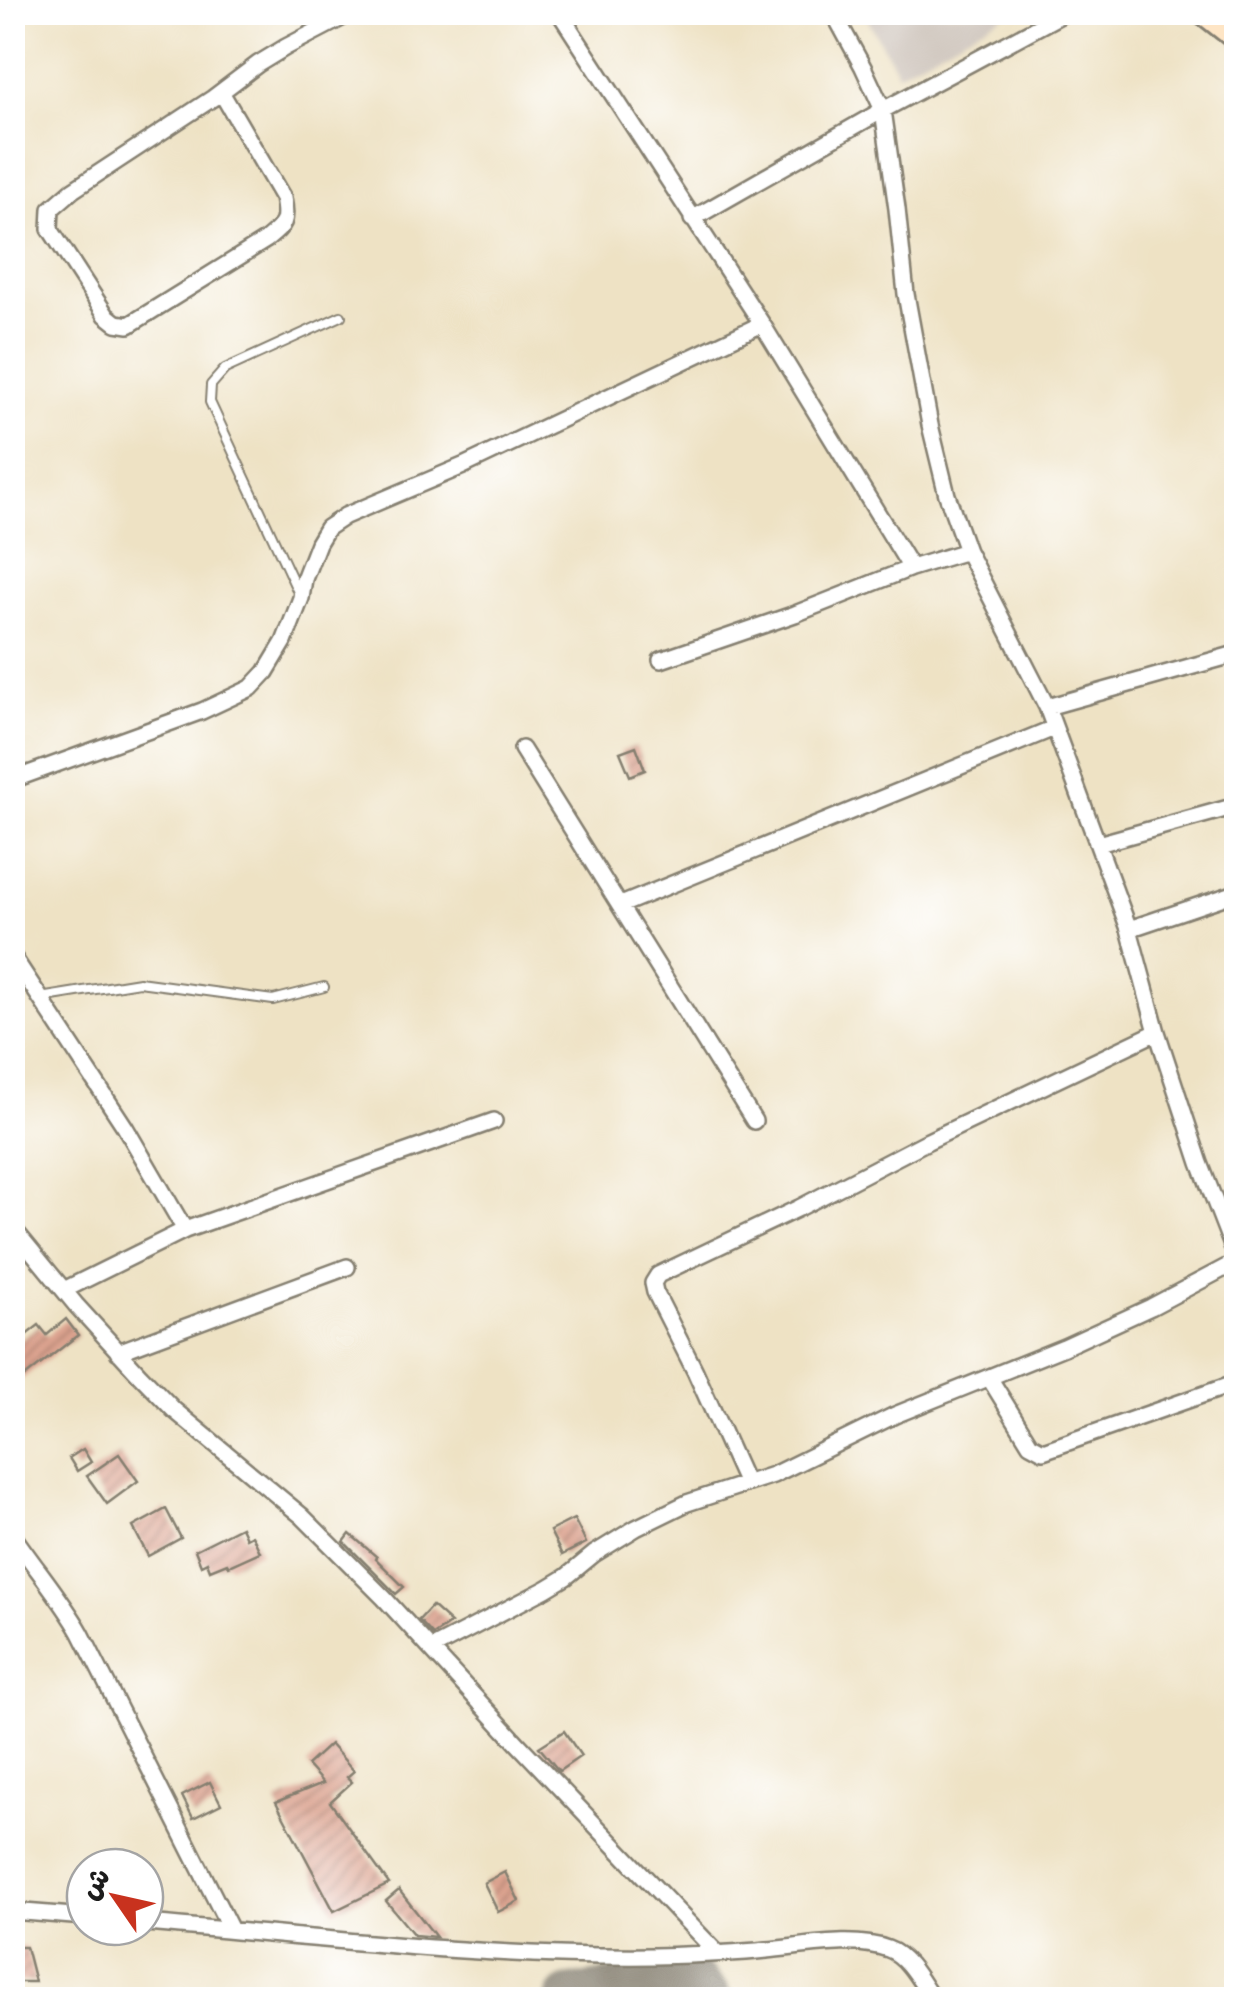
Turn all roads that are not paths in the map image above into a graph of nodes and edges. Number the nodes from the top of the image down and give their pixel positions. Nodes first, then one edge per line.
1 (353, 12) edge
2 (559, 12) edge
3 (833, 12) edge
4 (1066, 12) edge
5 (1203, 12) edge
6 (1236, 38) edge
7 (222, 92) junction
8 (883, 110) junction
9 (692, 219) junction
10 (340, 316) dead end
11 (762, 324) junction
12 (968, 551) junction
13 (911, 568) junction
14 (301, 598) junction
15 (1236, 654) edge
16 (660, 660) dead end
17 (1047, 707) junction
18 (1054, 728) junction
19 (522, 749) dead end
20 (12, 780) edge
21 (1236, 806) edge
22 (1098, 844) junction
23 (1236, 893) edge
24 (621, 905) junction
25 (1129, 930) junction
26 (12, 954) edge
27 (324, 986) dead end
28 (40, 998) junction
29 (1157, 1032) junction
30 (494, 1121) dead end
31 (754, 1121) dead end
32 (12, 1227) edge
33 (186, 1230) junction
34 (1236, 1259) edge
35 (347, 1267) dead end
36 (64, 1290) junction
37 (118, 1352) junction
38 (990, 1378) junction
39 (1236, 1383) edge
40 (745, 1482) junction
41 (12, 1534) edge
42 (431, 1649) junction
43 (12, 1911) edge
44 (65, 1915) edge
45 (165, 1924) edge
46 (231, 1930) junction
47 (718, 1954) junction
48 (933, 2000) edge

1 - 7 street
2 - 9 street
3 - 8 street
4 - 8 street
5 - 6 main road
7 - 7 street
8 - 9 street
8 - 12 street
9 - 11 street
10 - 14 lane
11 - 13 street
11 - 14 street
12 - 13 street
12 - 17 street
13 - 16 street
14 - 20 street
15 - 17 street
17 - 18 street
18 - 22 street
18 - 24 street
19 - 24 street
21 - 22 street
22 - 25 street
23 - 25 street
24 - 31 street
25 - 29 street
26 - 28 street
27 - 28 lane
28 - 33 street
29 - 34 street
29 - 40 street
30 - 33 street
32 - 36 street
33 - 36 street
34 - 38 street
35 - 37 street
36 - 37 street
37 - 42 street
38 - 39 street
38 - 40 street
40 - 42 street
41 - 46 street
42 - 47 street
43 - 44 street
45 - 46 street
46 - 47 street
47 - 48 street

